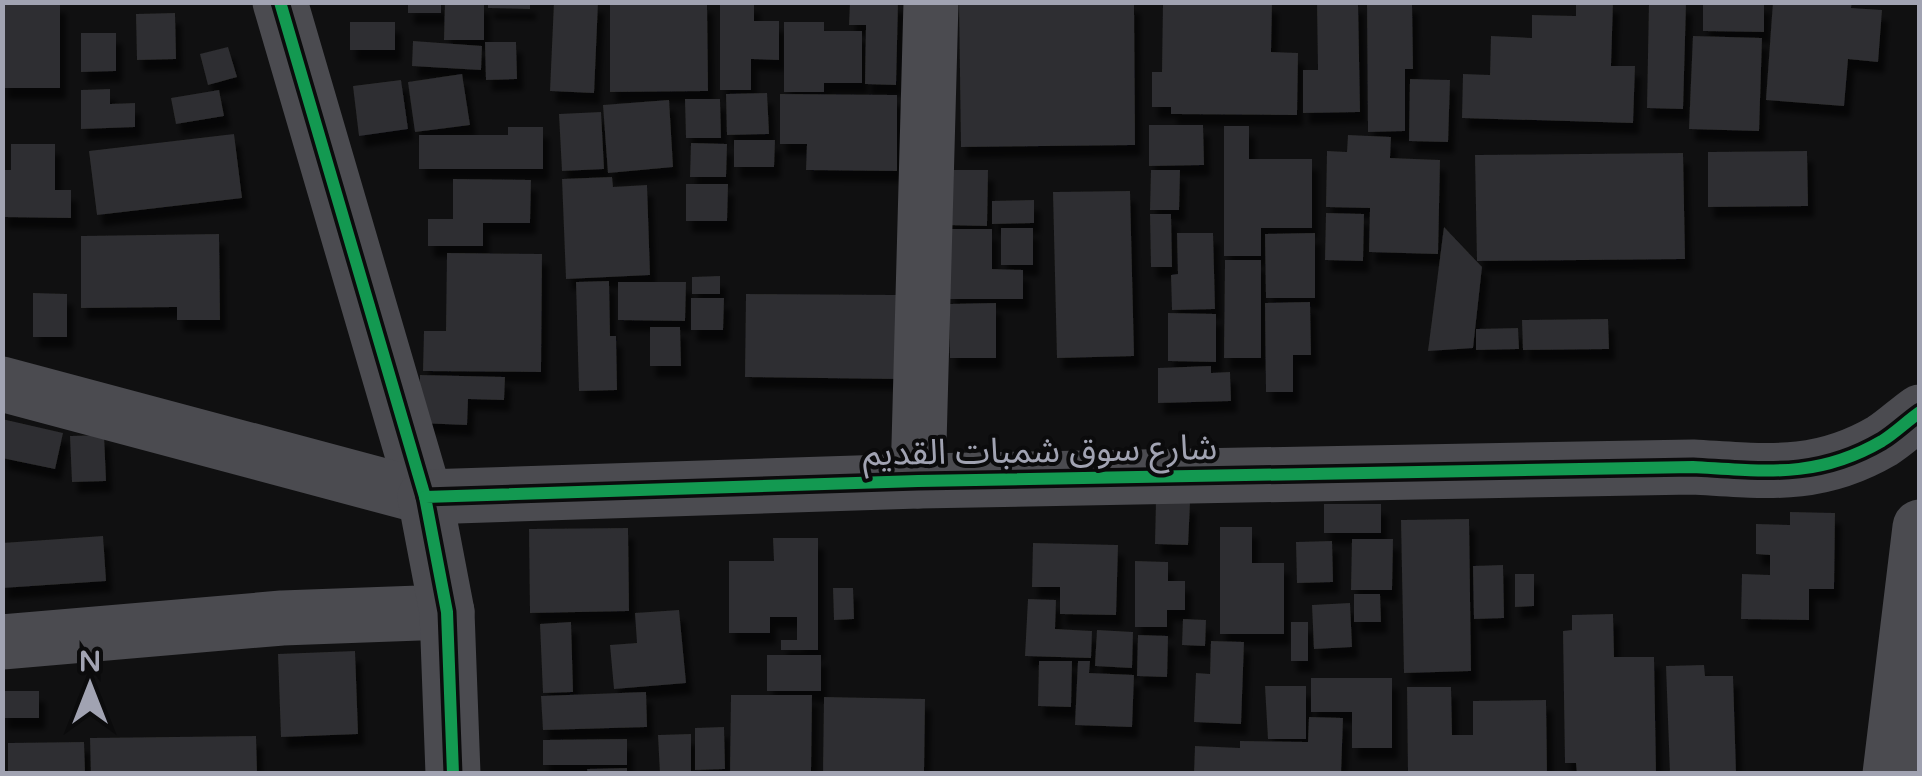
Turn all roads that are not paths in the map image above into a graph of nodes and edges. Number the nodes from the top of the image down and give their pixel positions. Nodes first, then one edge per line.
1 (280, 2) edge
2 (931, 2) edge
3 (2, 384) edge
4 (1920, 412) edge
5 (918, 481) junction
6 (425, 497) junction
7 (1920, 527) edge
8 (447, 612) junction
9 (2, 642) edge
10 (453, 774) edge
11 (1890, 774) edge

1 - 6 street
2 - 5 street
3 - 6 street, شارع سوق شمبات القديم
4 - 5 street, شارع سوق شمبات القديم
5 - 6 street, شارع سوق شمبات القديم
6 - 8 street
7 - 11 street
8 - 9 street
8 - 10 street

